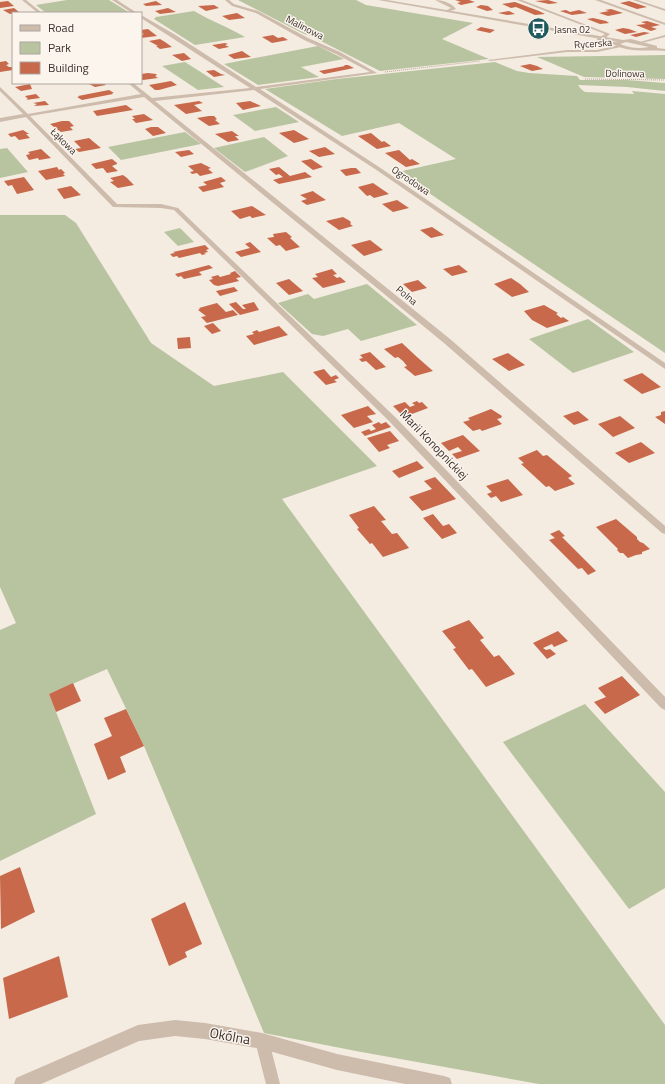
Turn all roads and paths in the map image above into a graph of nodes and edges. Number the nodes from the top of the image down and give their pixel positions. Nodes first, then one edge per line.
1 (24, 0) edge
2 (114, 0) edge
3 (227, 0) edge
4 (380, 0) edge
5 (437, 0) edge
6 (518, 0) edge
7 (597, 0) edge
8 (635, 0) edge
9 (665, 10) edge
10 (39, 12) edge
11 (133, 12) edge
12 (448, 12) junction
13 (142, 17) edge
14 (665, 24) edge
15 (665, 36) edge
16 (601, 39) junction
17 (622, 41) junction
18 (642, 42) junction
19 (618, 45) junction
20 (649, 47) junction
21 (626, 49) junction
22 (665, 49) edge
23 (585, 53) junction
24 (490, 60) joint
25 (375, 73) junction
26 (585, 79) dead end
27 (665, 80) edge
28 (131, 84) edge
29 (0, 88) edge
30 (254, 89) junction
31 (145, 95) junction
32 (152, 100) junction
33 (26, 116) junction
34 (0, 120) edge
35 (176, 209) joint
36 (665, 367) edge
37 (665, 531) edge
38 (665, 706) edge
39 (262, 1041) junction
40 (22, 1084) edge
41 (273, 1084) edge
42 (444, 1084) edge

1 - 10 street
2 - 11 street
3 - 25 street, Malinowa
4 - 12 street
5 - 12 street
6 - 16 street
7 - 14 street
8 - 9 lane
12 - 16 street
13 - 30 street, Ogrodowa
15 - 18 street
16 - 17 street
16 - 19 street
17 - 18 street
17 - 19 street, Rycerska
18 - 20 street
19 - 21 street
19 - 23 street, Rycerska
20 - 21 street, Rycerska
20 - 22 street
21 - 23 street, Rycerska
23 - 24 street, Rycerska
24 - 25 path
25 - 30 street
26 - 27 path, Dolinowa
28 - 31 street, Polna
29 - 33 street, Łąkowa
30 - 32 street
30 - 36 street, Ogrodowa
31 - 32 street, Polna
31 - 33 street
32 - 37 street, Polna
33 - 34 street
33 - 35 street, Łąkowa
35 - 38 street, Marii Konopnickiej
39 - 40 street, Okólna
39 - 41 lane
39 - 42 street, Okólna

